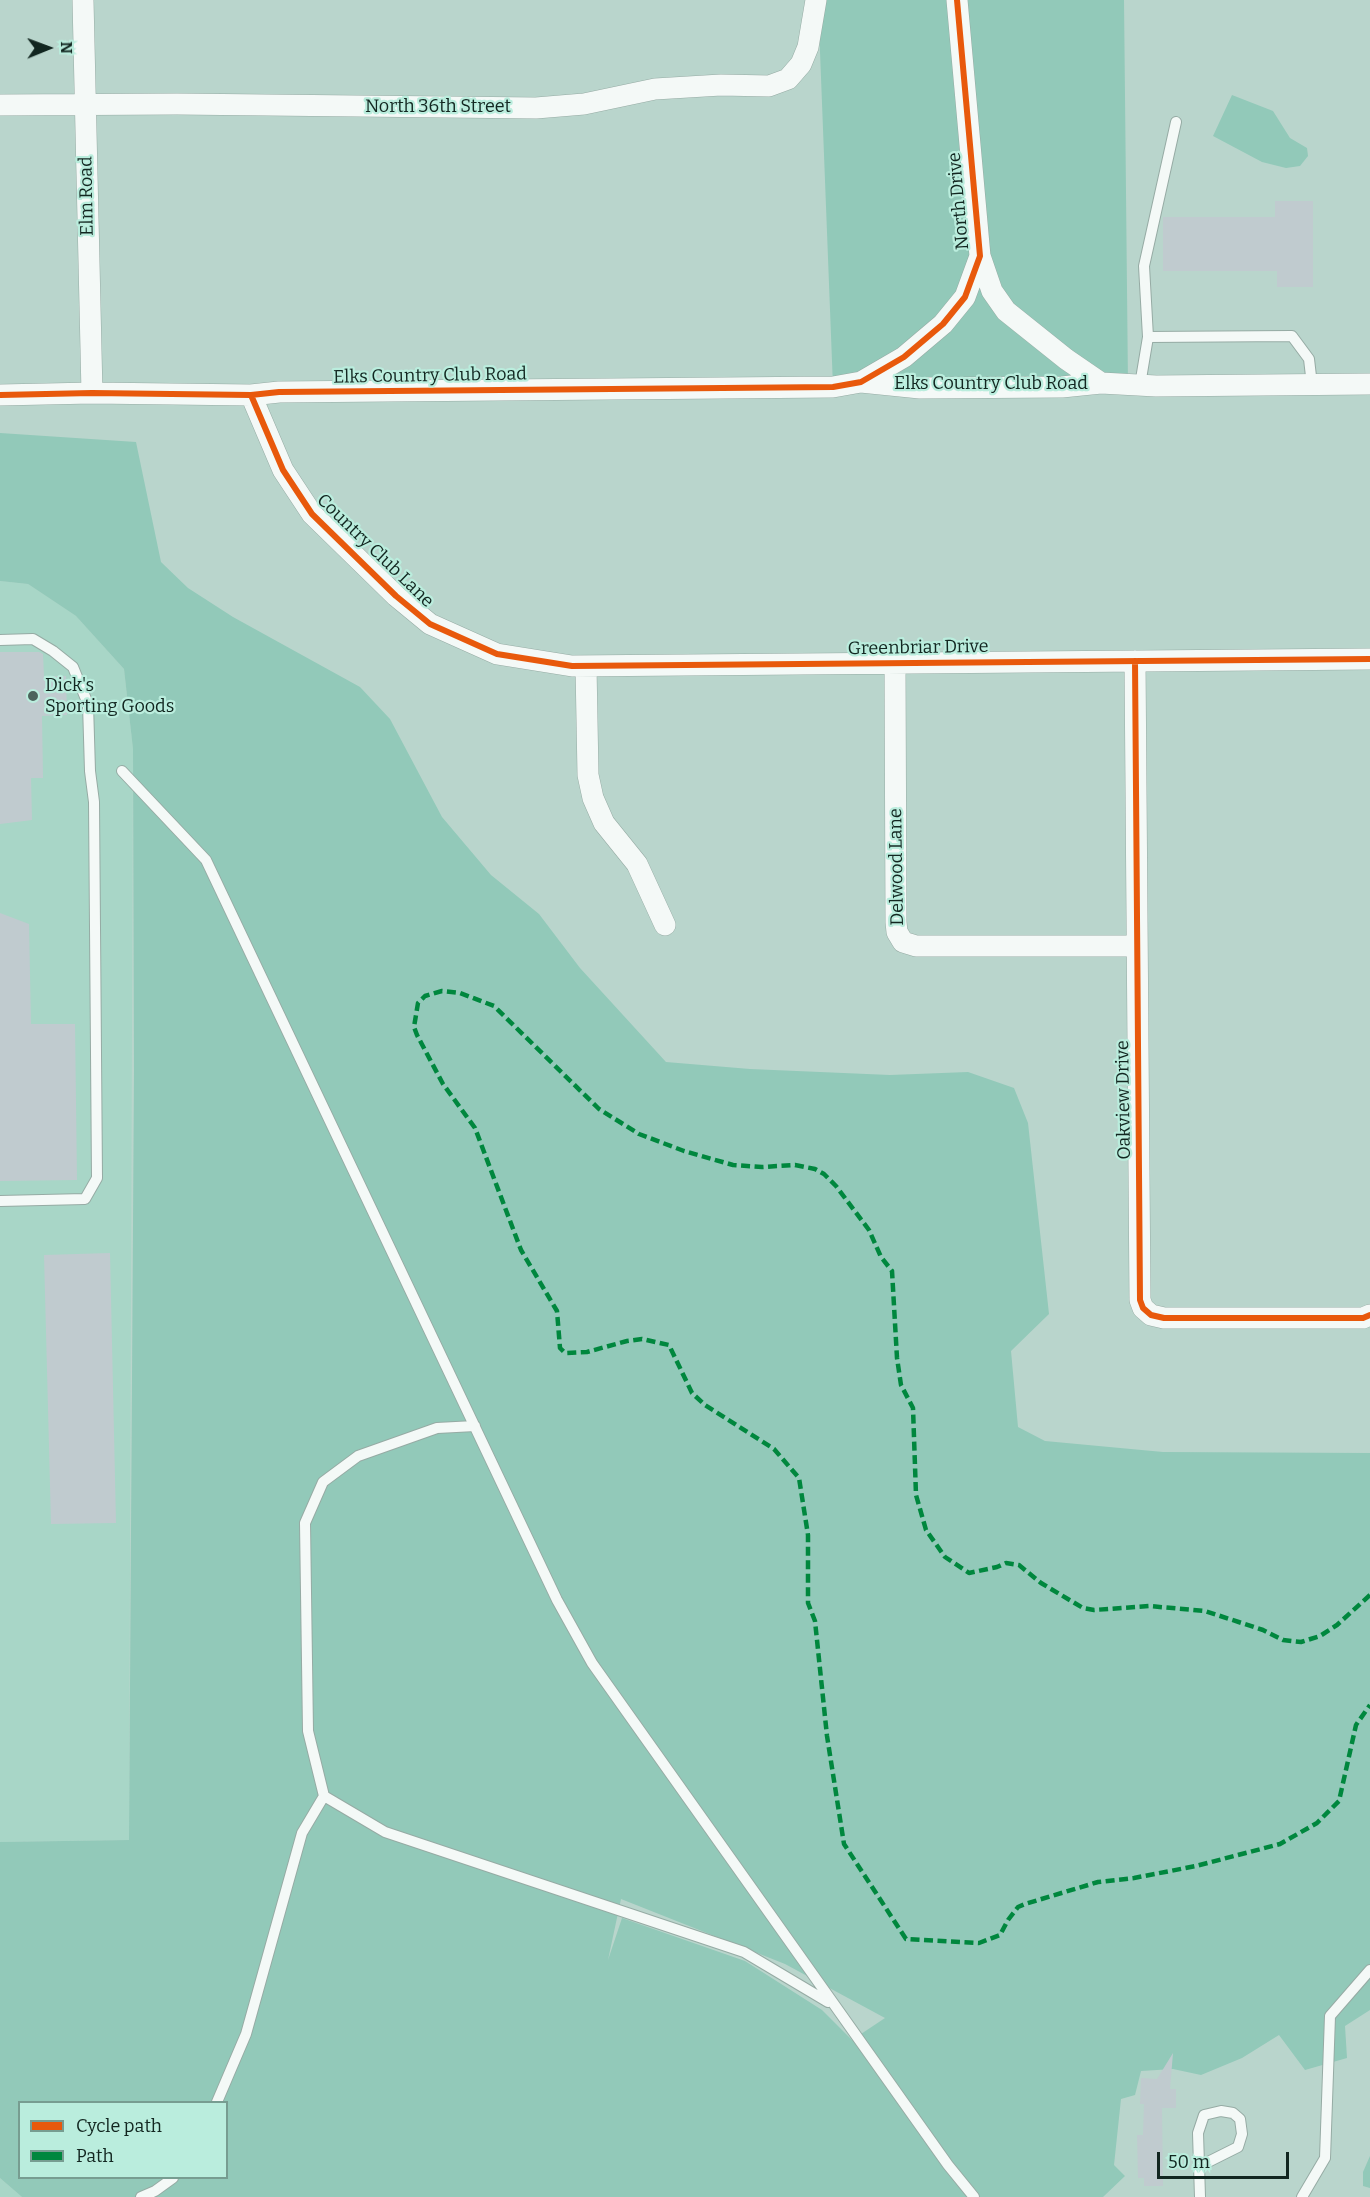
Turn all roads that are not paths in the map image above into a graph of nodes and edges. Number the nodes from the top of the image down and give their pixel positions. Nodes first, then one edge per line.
1 (83, 0) edge
2 (816, 0) edge
3 (957, 0) edge
4 (0, 105) edge
5 (85, 105) junction
6 (1176, 122) dead end
7 (980, 256) junction
8 (1148, 337) junction
9 (861, 382) junction
10 (1101, 383) junction
11 (1370, 384) edge
12 (1140, 385) junction
13 (1312, 385) junction
14 (92, 393) junction
15 (0, 395) edge
16 (251, 395) junction
17 (0, 640) edge
18 (468, 644) joint
19 (1370, 659) edge
20 (1135, 661) junction
21 (895, 663) junction
22 (586, 666) junction
23 (122, 771) dead end
24 (665, 925) dead end
25 (1137, 946) junction
26 (0, 1201) edge
27 (1370, 1316) edge
28 (475, 1426) junction
29 (324, 1796) junction
30 (1370, 1971) edge
31 (834, 2005) junction
32 (218, 2101) edge
33 (1200, 2166) junction
34 (172, 2179) edge
35 (141, 2197) edge
36 (974, 2197) edge
37 (1200, 2197) edge
38 (1302, 2197) edge

1 - 5 street, Elm Road
2 - 5 street, North 36th Street
3 - 7 street, North Drive
4 - 5 street, North 36th Street
5 - 14 street, Elm Road
6 - 8 lane
7 - 9 street, North Drive
7 - 10 street
8 - 12 lane
8 - 13 lane
9 - 10 street, Elks Country Club Road
9 - 16 street, Elks Country Club Road
10 - 12 street, Elks Country Club Road
11 - 13 street, Elks Country Club Road
12 - 13 street, Elks Country Club Road
14 - 15 street, Elks Country Club Road
14 - 16 street, Elks Country Club Road
16 - 18 street, Country Club Lane
17 - 26 lane
18 - 22 street, Greenbriar Drive
19 - 20 street, Greenbriar Drive
20 - 21 street, Greenbriar Drive
20 - 25 street, Oakview Drive
21 - 22 street, Greenbriar Drive
21 - 25 street, Delwood Lane
22 - 24 street
23 - 28 lane
25 - 27 street, Oakview Drive
28 - 29 lane
28 - 31 lane
29 - 31 lane
29 - 32 lane
30 - 38 lane
31 - 36 lane
33 - 33 lane
33 - 37 lane
34 - 35 lane

